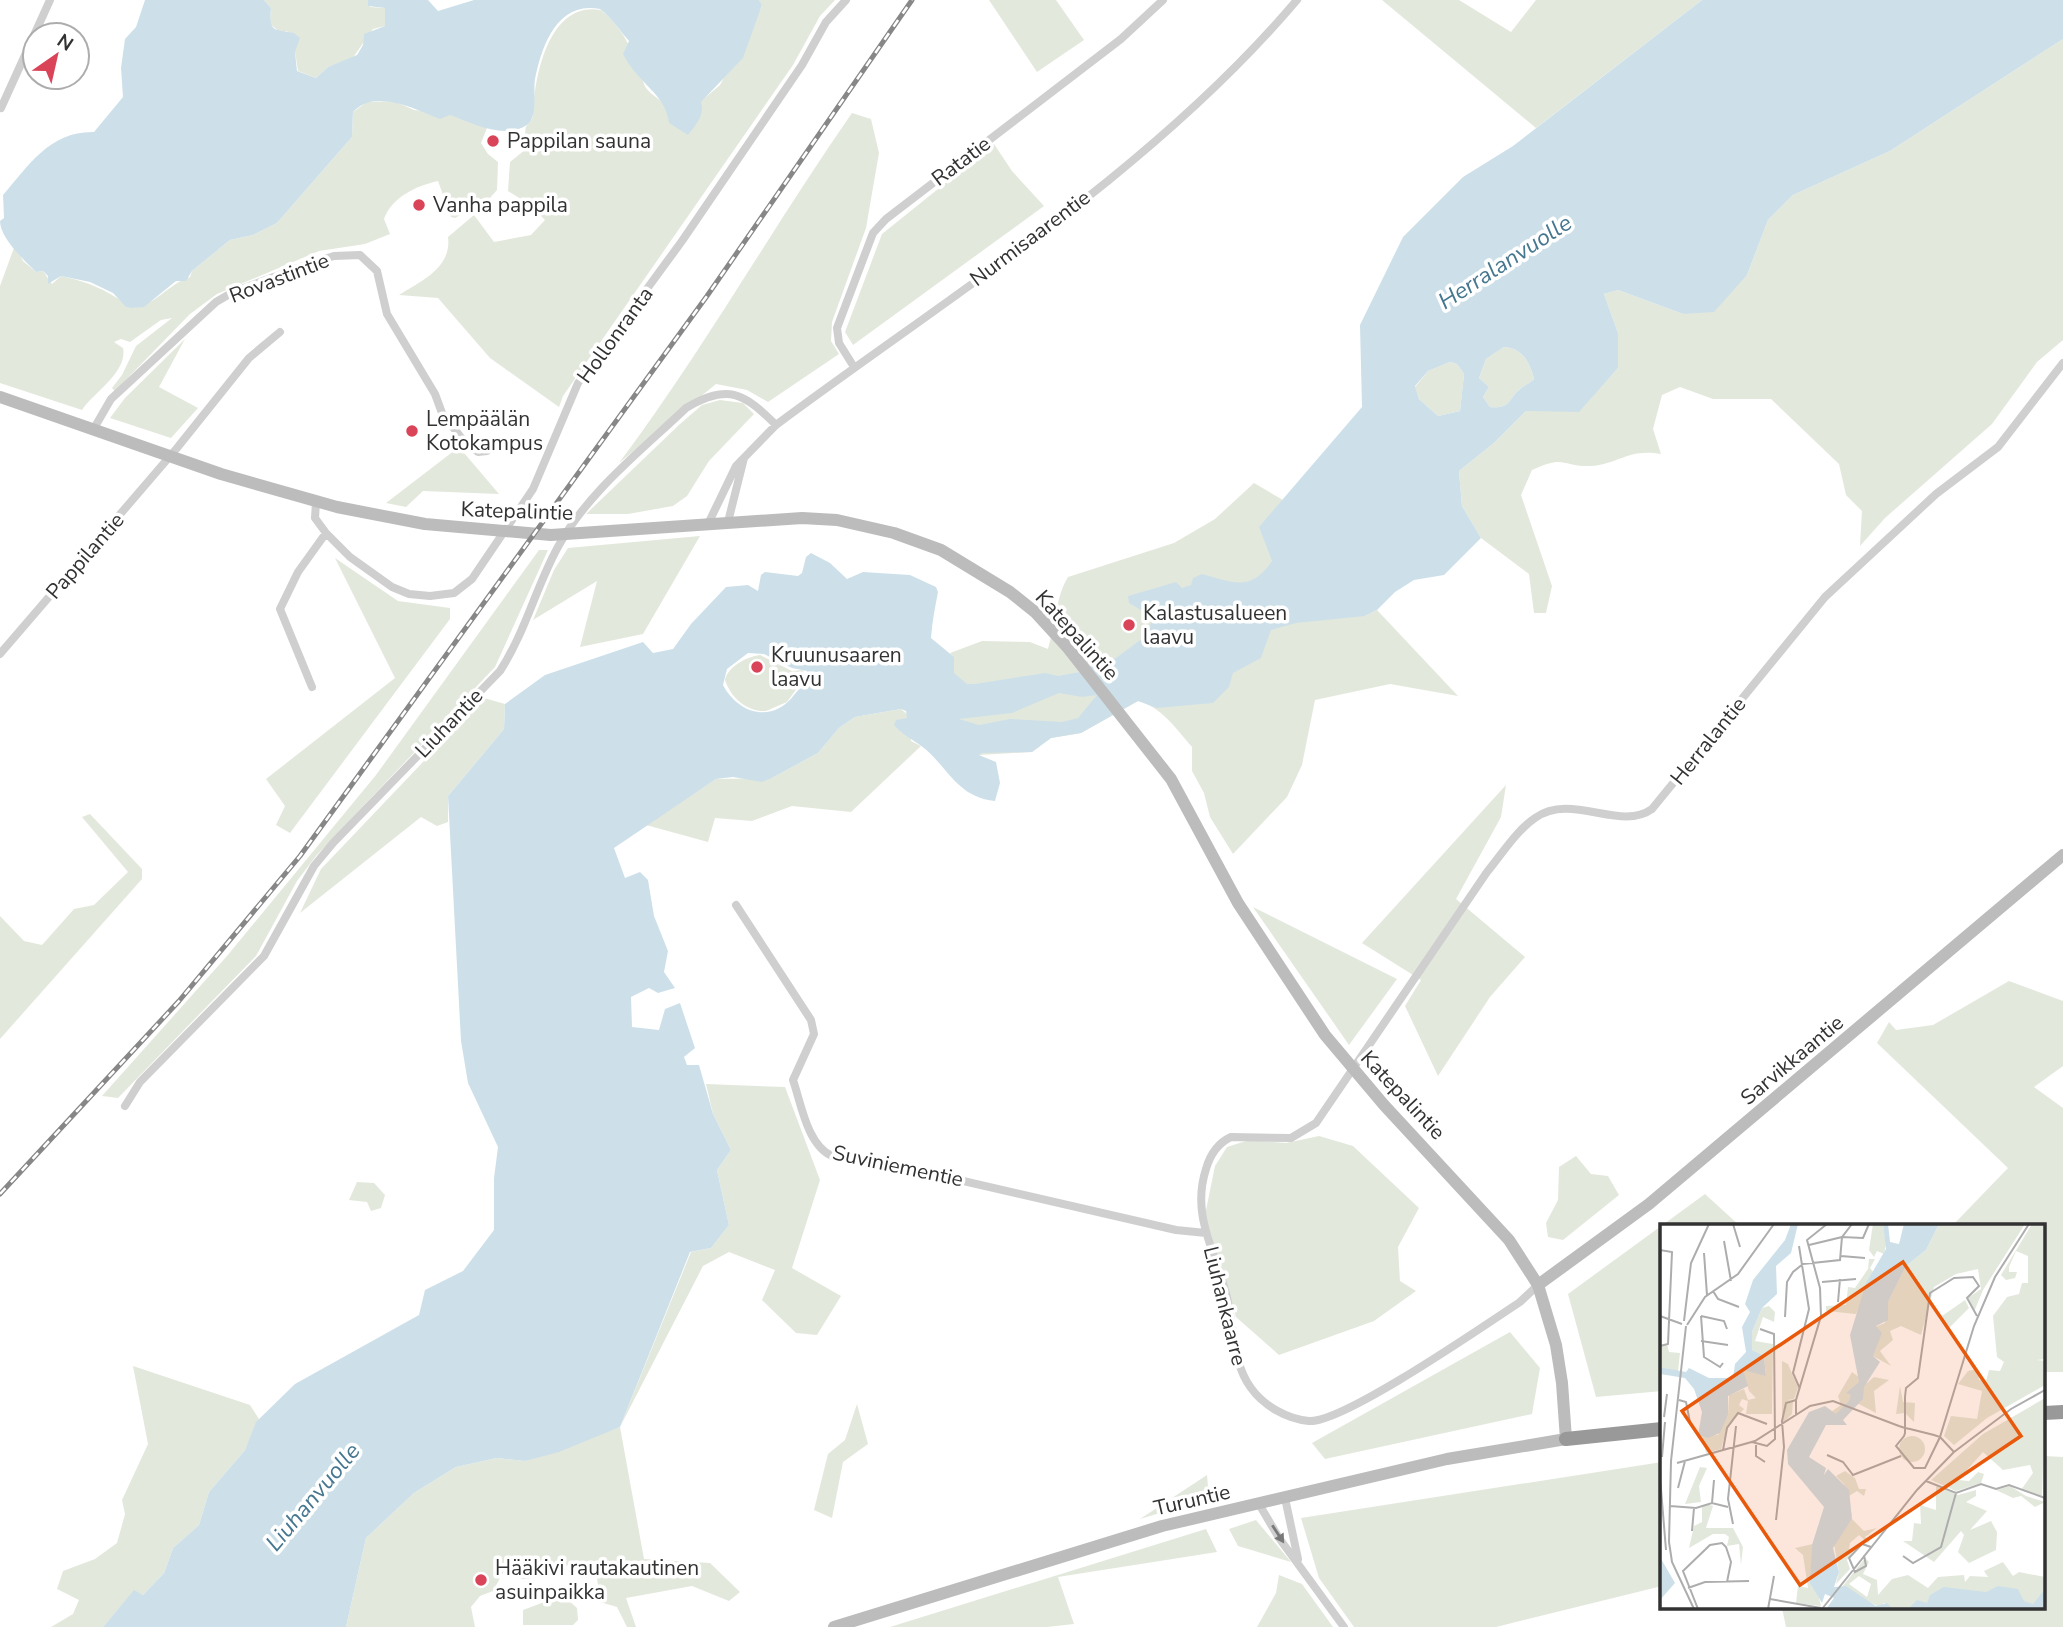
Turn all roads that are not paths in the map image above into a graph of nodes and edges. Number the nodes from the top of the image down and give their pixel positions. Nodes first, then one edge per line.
1 (50, 0) edge
2 (846, 0) edge
3 (1163, 0) edge
4 (1297, 0) edge
5 (1, 108) edge
6 (280, 332) dead end
7 (2063, 363) edge
8 (854, 367) junction
9 (0, 397) edge
10 (776, 425) junction
11 (93, 430) junction
12 (487, 451) dead end
13 (745, 455) junction
14 (169, 457) junction
15 (316, 502) junction
16 (728, 523) junction
17 (708, 524) junction
18 (326, 533) junction
19 (0, 654) edge
20 (312, 687) dead end
21 (2063, 855) edge
22 (736, 905) dead end
23 (1353, 1070) junction
24 (125, 1106) dead end
25 (1206, 1233) junction
26 (1538, 1285) junction
27 (1660, 1429) edge
28 (1566, 1439) junction
29 (1285, 1497) junction
30 (1259, 1504) junction
31 (1299, 1562) junction
32 (834, 1627) edge
33 (1344, 1627) edge

1 - 5 street
2 - 18 street, Hollonranta
3 - 8 street, Ratatie
4 - 8 street, Nurmisaarentie
6 - 14 street, Pappilantie
7 - 23 street, Herralantie
8 - 10 street, Nurmisaarentie
9 - 11 street, Katepalintie
10 - 13 street, Nurmisaarentie
10 - 24 street, Liuhantie
11 - 12 street, Rovastintie
11 - 14 street, Katepalintie
13 - 16 street
13 - 17 street, Nurmisaarentie
14 - 15 street, Katepalintie
14 - 19 street, Pappilantie
15 - 17 street, Katepalintie
15 - 18 street
16 - 17 street, Katepalintie
16 - 23 street, Katepalintie
18 - 20 street
21 - 26 street, Sarvikkaantie
22 - 25 street, Suviniementie
23 - 25 street, Liuhankaarre
23 - 26 street, Katepalintie
25 - 26 street, Liuhankaarre
26 - 28 street, Katepalintie
27 - 28 highway
28 - 29 street, Turuntie
29 - 30 street, Turuntie
29 - 31 street
30 -> 31 street
30 - 32 street, Turuntie
31 - 33 street

